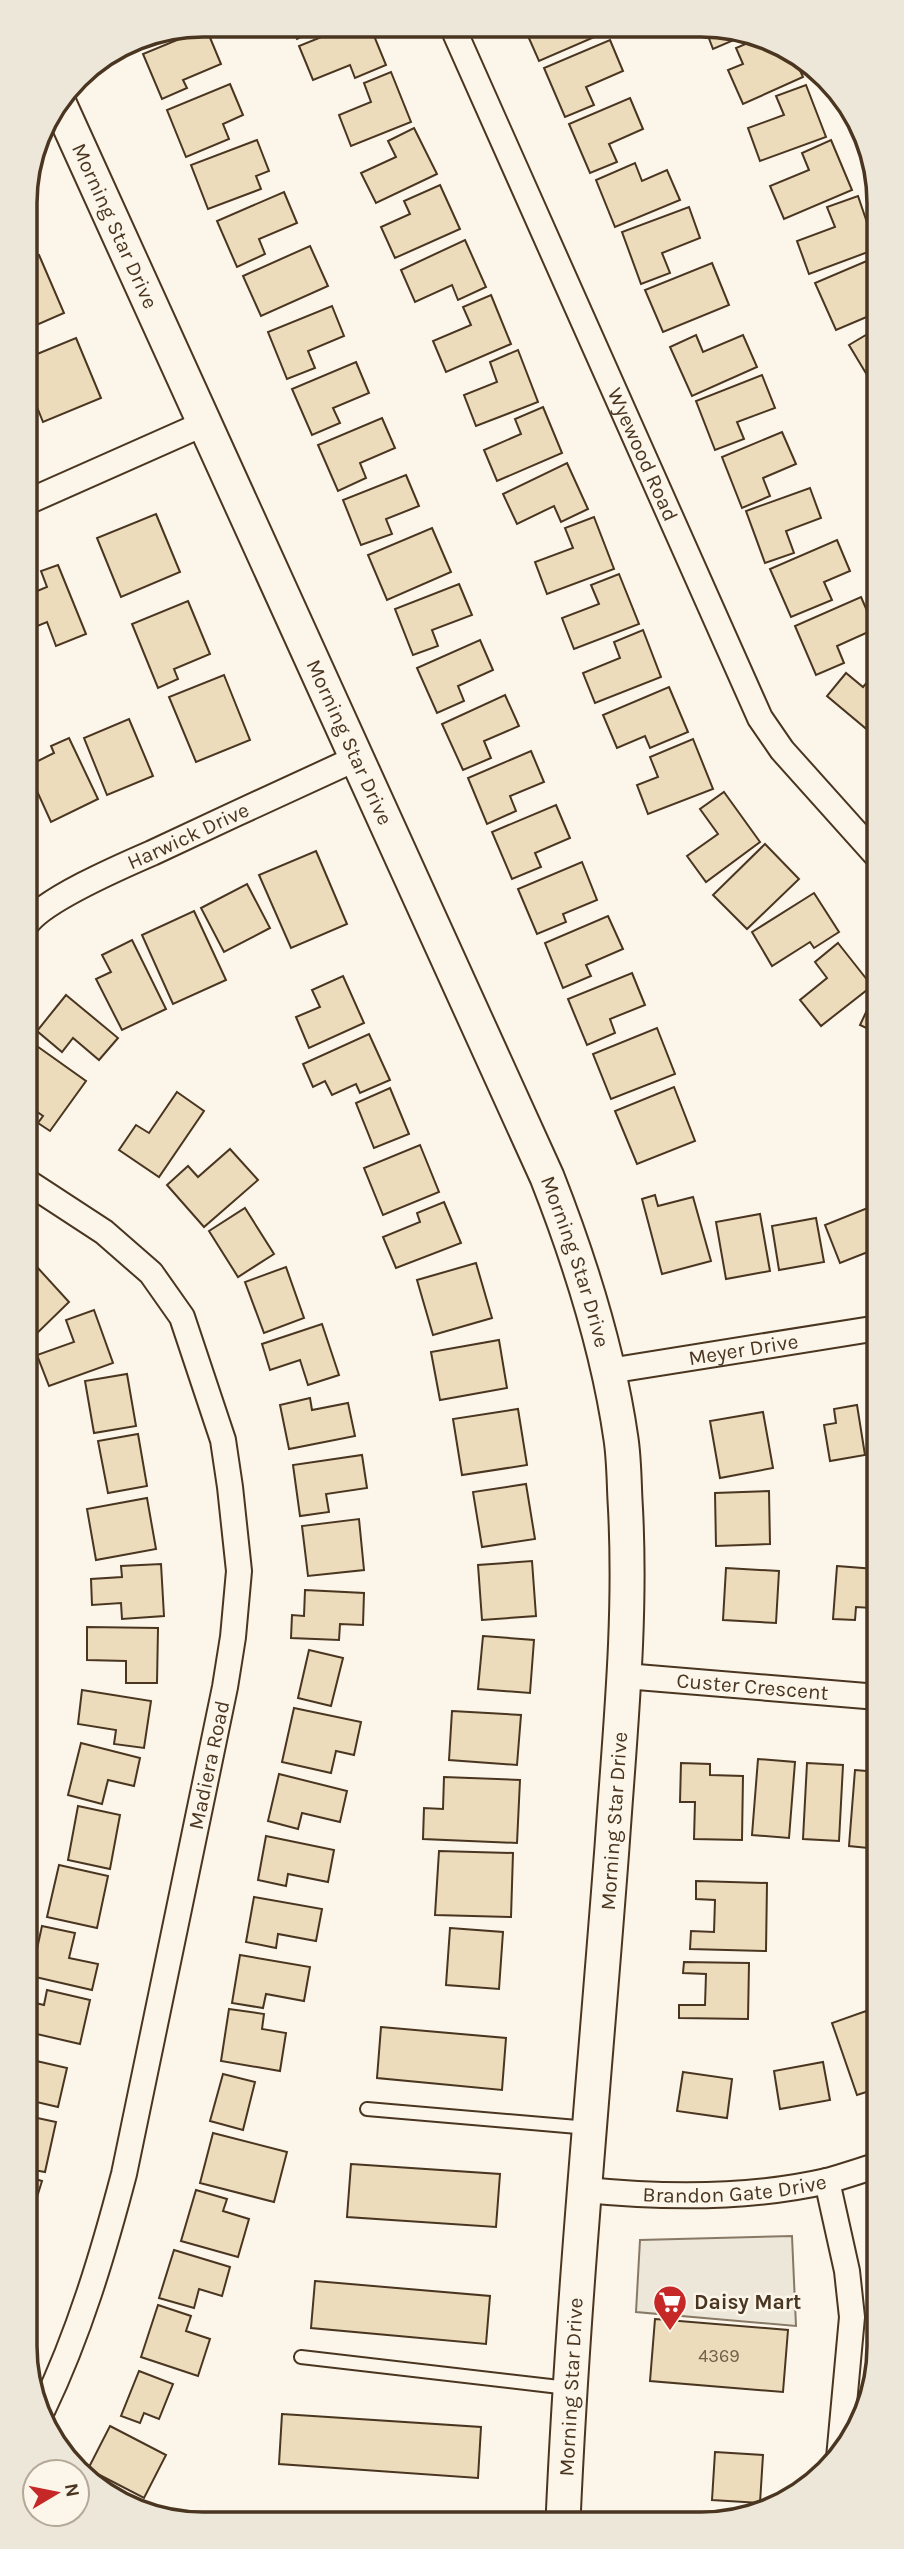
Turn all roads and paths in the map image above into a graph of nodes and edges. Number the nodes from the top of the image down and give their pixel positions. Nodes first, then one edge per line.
1 (457, 37) edge
2 (64, 113) edge
3 (203, 424) junction
4 (37, 498) edge
5 (357, 758) junction
6 (867, 845) edge
7 (37, 915) edge
8 (37, 1188) edge
9 (867, 1330) edge
10 (609, 1371) junction
11 (625, 1676) junction
12 (867, 1696) edge
13 (367, 2109) dead end
14 (590, 2128) junction
15 (867, 2169) edge
16 (827, 2181) junction
17 (586, 2190) junction
18 (301, 2357) dead end
19 (569, 2388) junction
20 (46, 2401) edge
21 (841, 2435) edge
22 (563, 2512) edge

1 - 6 street, Wyewood Road
2 - 3 street, Morning Star Drive
3 - 4 street
3 - 5 street, Morning Star Drive
5 - 7 street, Harwick Drive
5 - 10 street, Morning Star Drive
8 - 20 street, Madiera Road
9 - 10 street, Meyer Drive
10 - 11 street, Morning Star Drive
11 - 12 street, Custer Crescent
11 - 14 street, Morning Star Drive
13 - 14 lane
14 - 17 street, Morning Star Drive
15 - 16 street, Brandon Gate Drive
16 - 17 street, Brandon Gate Drive
16 - 21 street
17 - 19 street, Morning Star Drive
18 - 19 lane
19 - 22 street, Morning Star Drive

